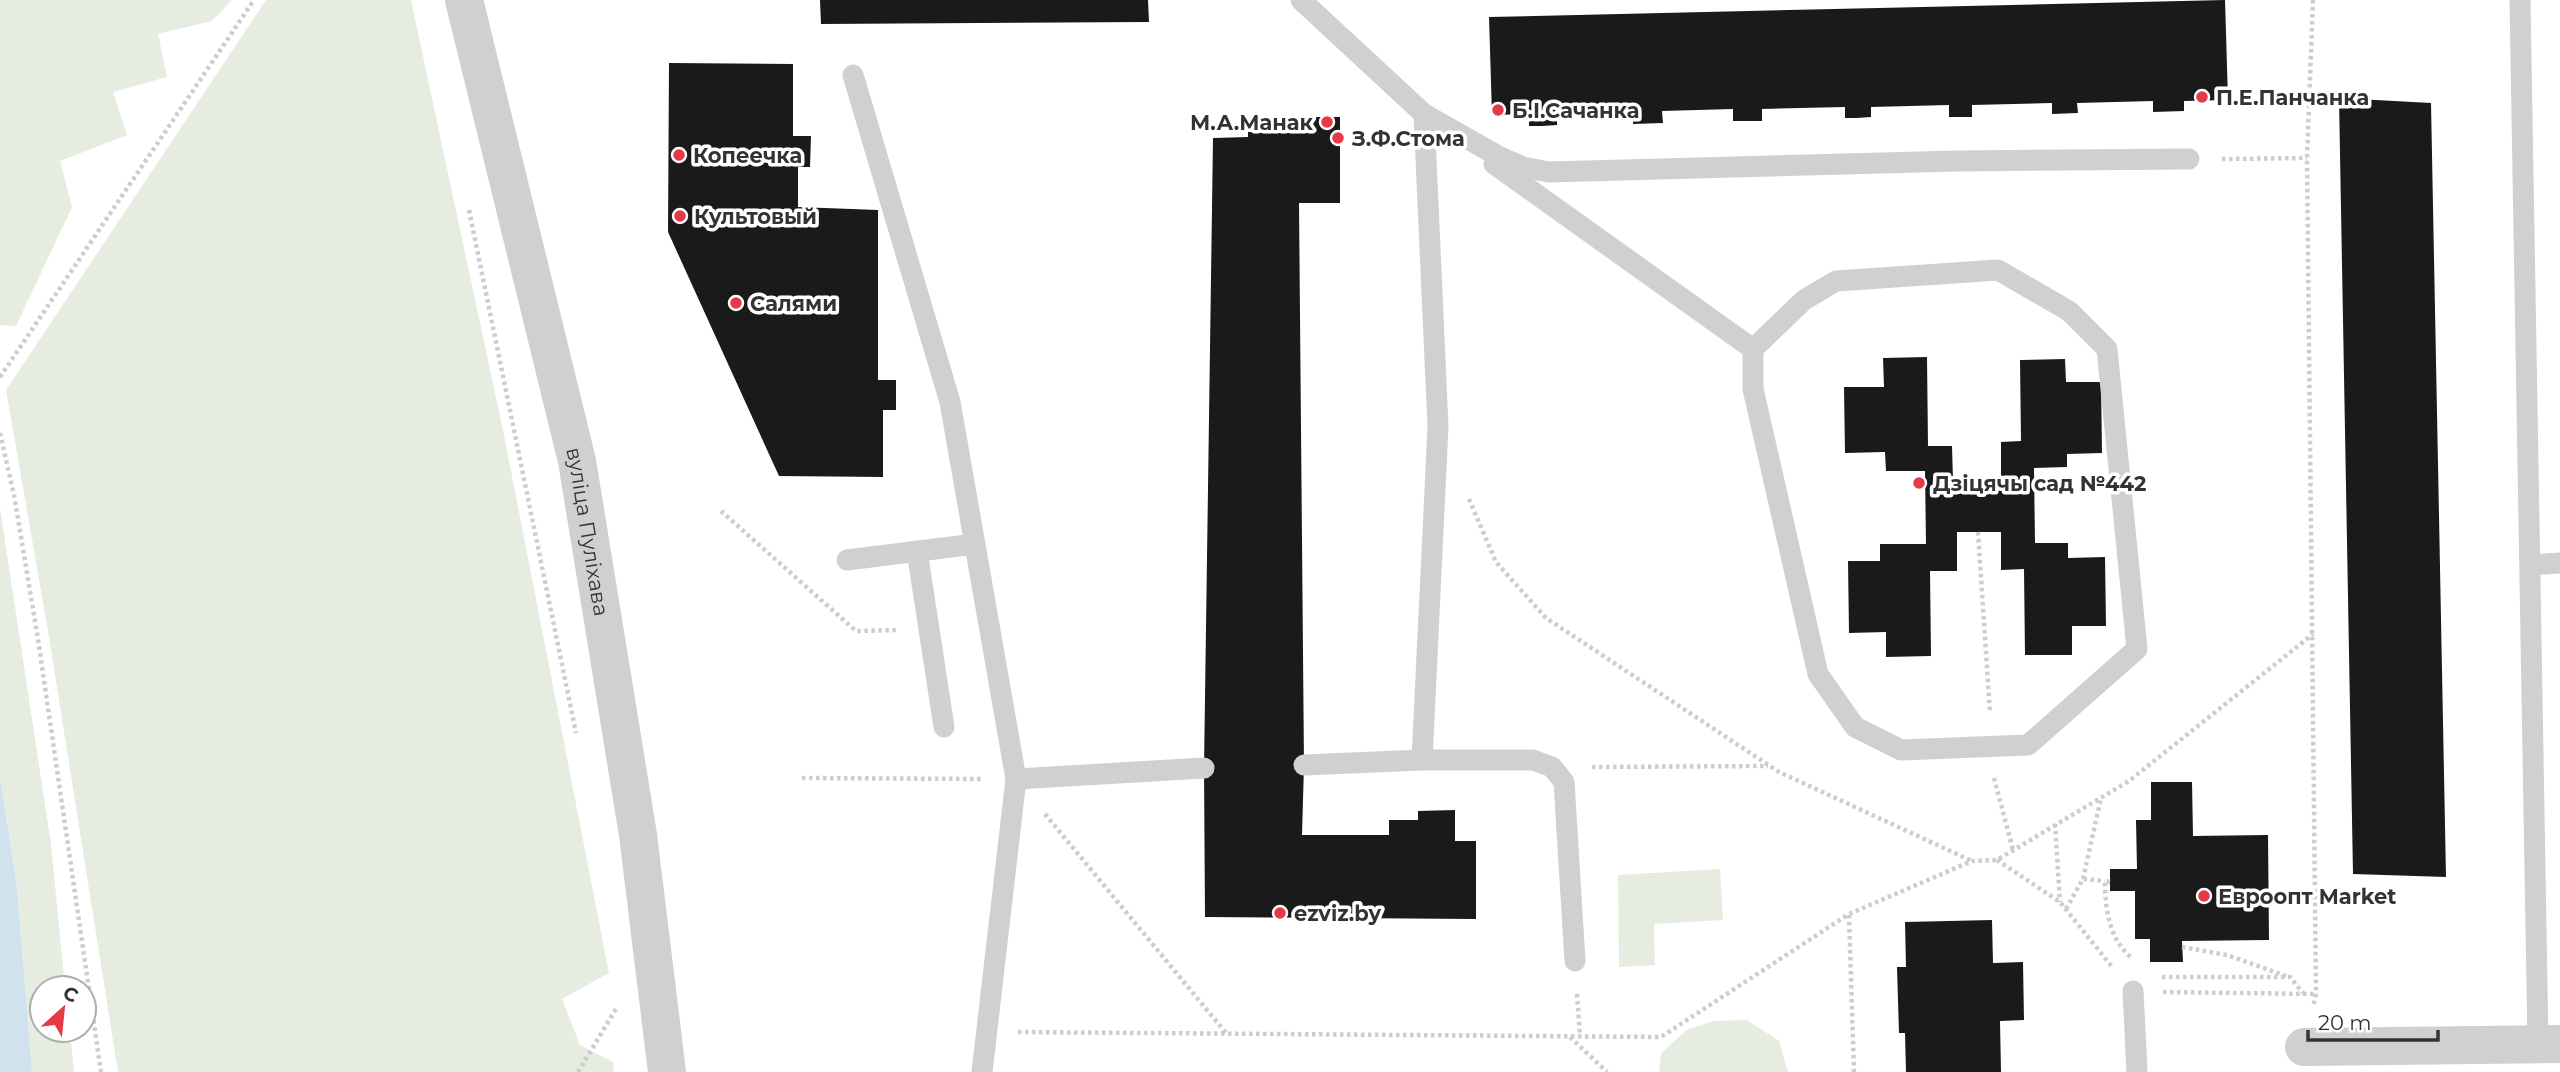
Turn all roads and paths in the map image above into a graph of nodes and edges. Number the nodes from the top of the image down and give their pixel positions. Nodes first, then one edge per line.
1 (254, 0) edge
2 (464, 0) edge
3 (1301, 0) edge
4 (2313, 0) edge
5 (2520, 0) edge
6 (853, 75) dead end
7 (1424, 114) junction
8 (2307, 158) junction
9 (2189, 159) joint
10 (468, 203) dead end
11 (1753, 349) junction
12 (0, 377) edge
13 (0, 433) edge
14 (1464, 488) dead end
15 (720, 511) dead end
16 (1978, 532) dead end
17 (975, 544) junction
18 (917, 551) junction
19 (847, 560) dead end
20 (2560, 563) edge
21 (2530, 565) junction
22 (907, 629) dead end
23 (2313, 634) junction
24 (944, 727) dead end
25 (578, 744) dead end
26 (1992, 747) junction
27 (1422, 760) junction
28 (1304, 765) dead end
29 (1770, 766) junction
30 (1552, 767) junction
31 (1204, 768) dead end
32 (802, 778) dead end
33 (1016, 779) junction
34 (2101, 797) junction
35 (2055, 824) junction
36 (2013, 850) junction
37 (1997, 860) junction
38 (1972, 861) junction
39 (2084, 879) junction
40 (2060, 902) junction
41 (2066, 909) junction
42 (1849, 914) junction
43 (2182, 947) dead end
44 (1575, 961) joint
45 (2137, 962) dead end
46 (2157, 977) dead end
47 (2290, 977) junction
48 (2133, 991) junction
49 (2303, 994) junction
50 (2316, 994) junction
51 (622, 999) dead end
52 (985, 1031) junction
53 (1226, 1033) junction
54 (1569, 1036) junction
55 (1580, 1036) junction
56 (2549, 1044) edge
57 (2305, 1059) edge
58 (101, 1072) edge
59 (578, 1072) edge
60 (667, 1072) edge
61 (982, 1072) edge
62 (1607, 1072) edge
63 (1854, 1072) edge
64 (2137, 1072) edge

1 - 12 path
2 - 60 street, вуліца Пуліхава
3 - 7 lane
4 - 8 path
5 - 21 lane
6 - 17 lane
7 - 9 lane
7 - 11 lane
7 - 27 lane
8 - 9 path
8 - 23 path
10 - 25 path
11 - 26 lane
11 - 26 lane
13 - 58 path
14 - 29 path
15 - 22 path
16 - 26 path
17 - 18 lane
17 - 33 lane
18 - 19 lane
18 - 24 lane
20 - 21 lane
21 - 56 lane
23 - 34 path
23 - 50 path
26 - 36 path
27 - 28 lane
27 - 30 lane
29 - 30 path
29 - 38 path
30 - 44 lane
31 - 33 lane
32 - 33 path
33 - 52 lane
33 - 53 path
34 - 35 path
34 - 39 path
35 - 36 path
35 - 40 path
36 - 37 path
37 - 38 path
37 - 40 path
38 - 42 path
39 - 41 path
39 - 45 path
40 - 41 path
41 - 48 path
42 - 55 path
42 - 63 path
43 - 47 path
44 - 55 path
46 - 47 path
47 - 49 path
48 - 49 path
48 - 64 lane
49 - 50 path
50 - 57 path
51 - 59 path
52 - 53 path
52 - 61 lane
53 - 54 path
54 - 55 path
54 - 62 path
56 - 57 street

